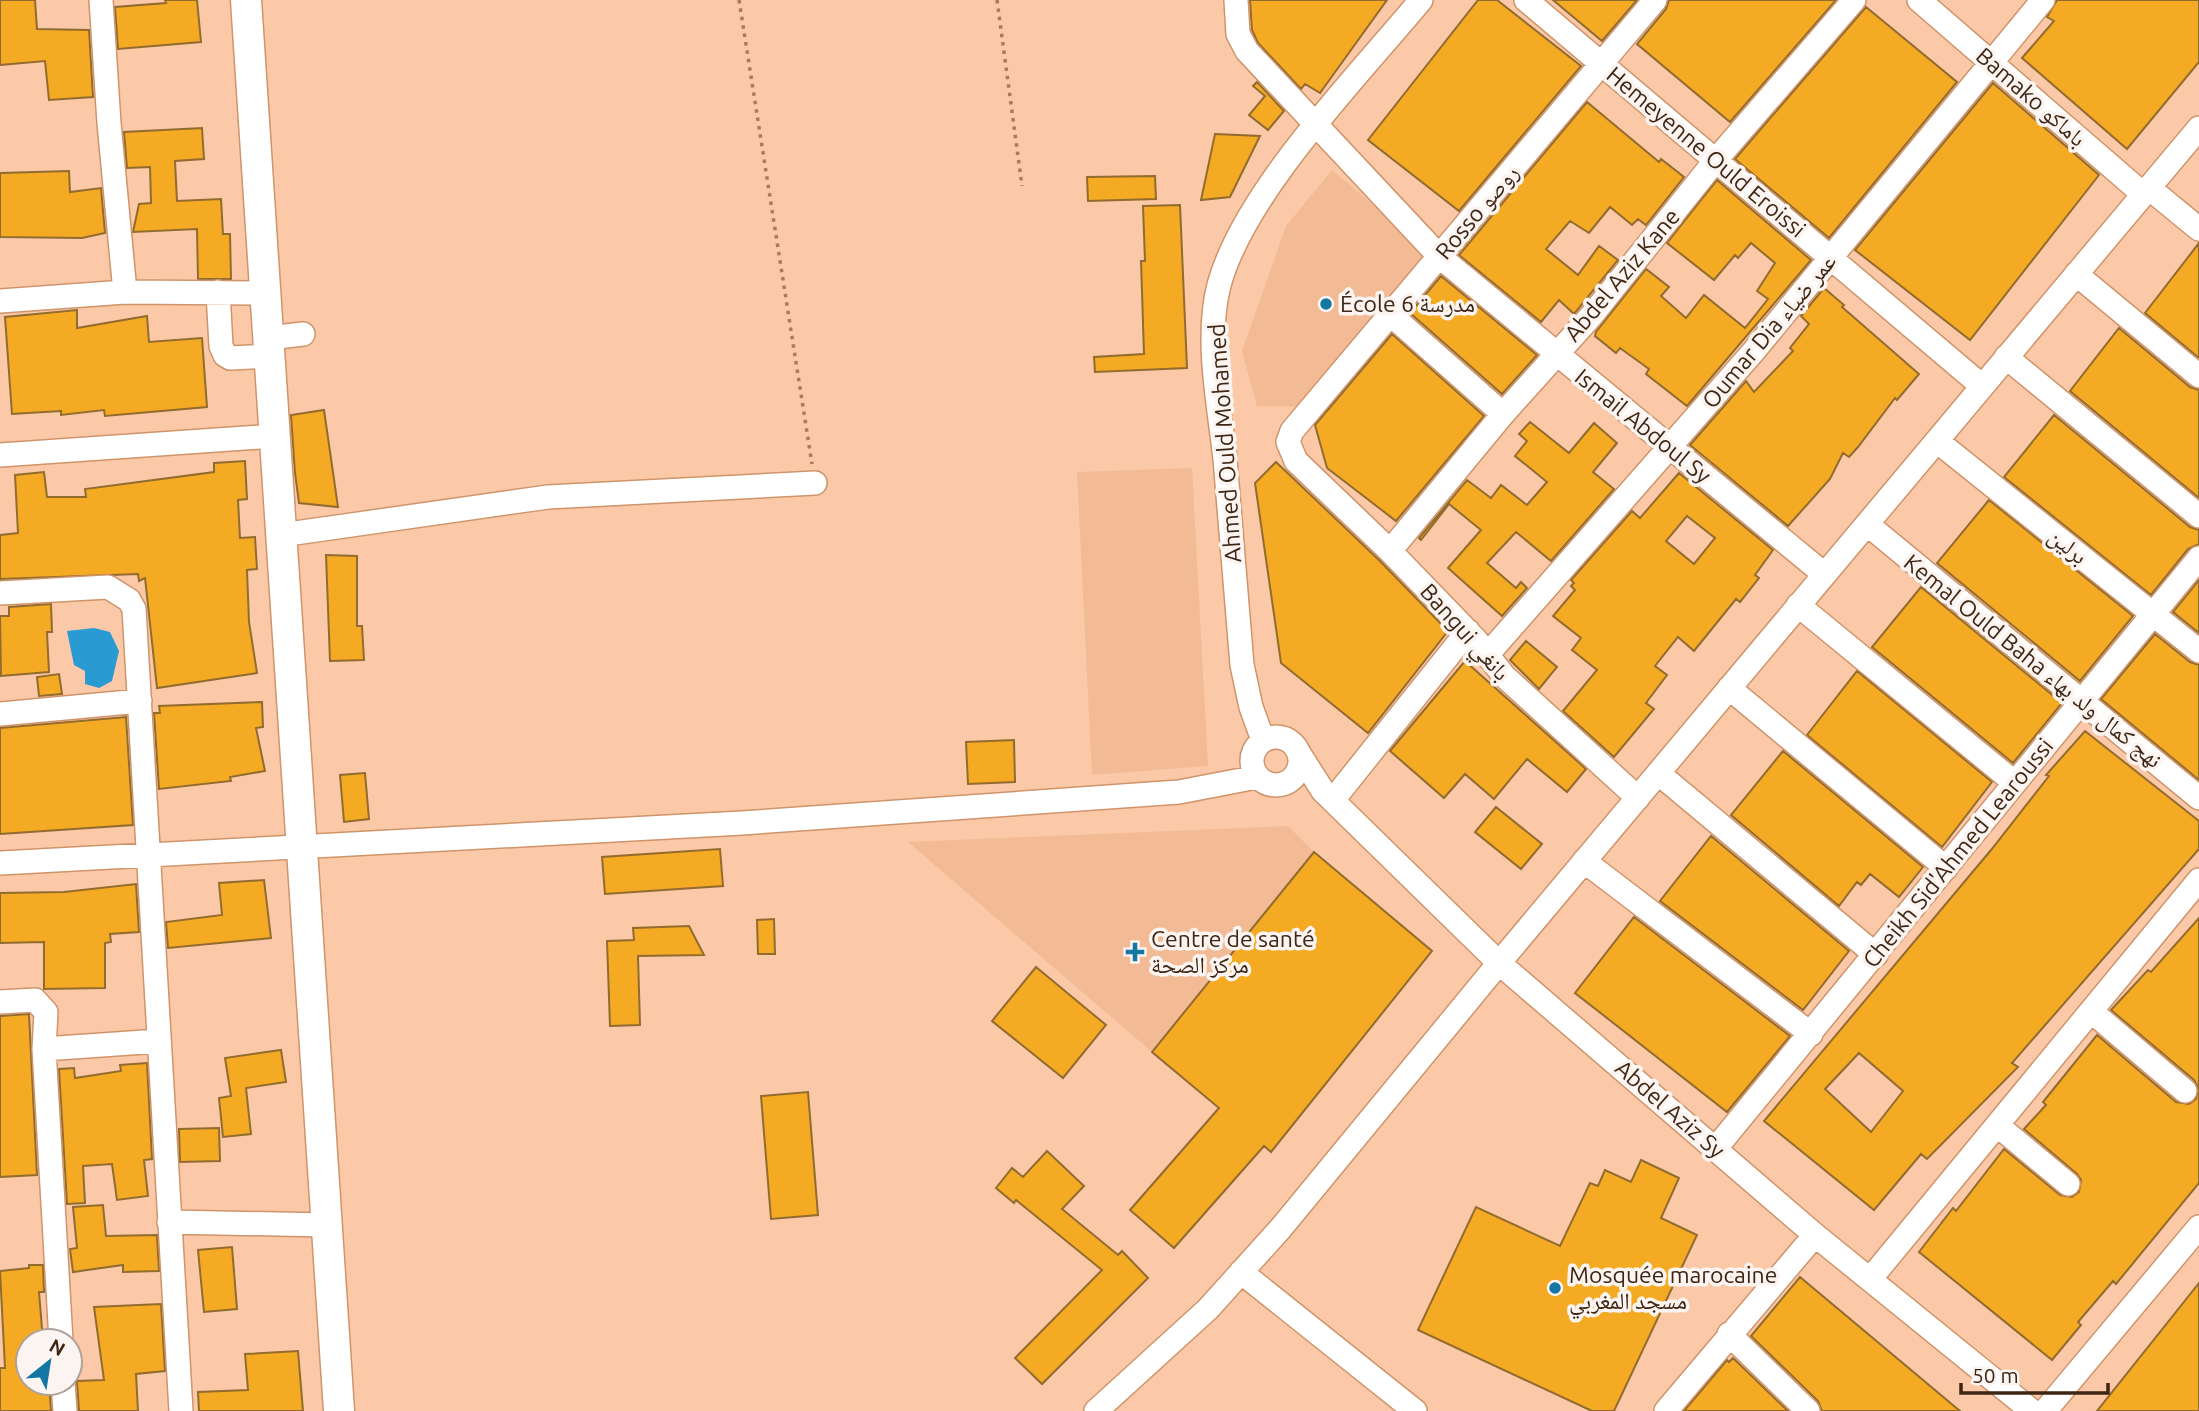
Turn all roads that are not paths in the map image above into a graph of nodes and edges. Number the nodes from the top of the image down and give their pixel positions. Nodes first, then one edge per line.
1 (101, 0) edge
2 (246, 0) edge
3 (1236, 0) edge
4 (1421, 0) edge
5 (1526, 0) edge
6 (1655, 0) edge
7 (1854, 0) edge
8 (1919, 0) edge
9 (2043, 0) edge
10 (1991, 61) junction
11 (1602, 64) junction
12 (1317, 124) junction
13 (2199, 128) edge
14 (1715, 161) junction
15 (2146, 191) junction
16 (2199, 229) edge
17 (1440, 257) junction
18 (1831, 258) junction
19 (2076, 274) junction
20 (125, 292) junction
21 (218, 292) junction
22 (265, 293) junction
23 (0, 300) edge
24 (1391, 315) junction
25 (303, 334) dead end
26 (269, 347) junction
27 (1555, 355) junction
28 (2006, 357) junction
29 (2199, 376) edge
30 (1982, 386) junction
31 (1503, 414) junction
32 (275, 436) junction
33 (1937, 441) junction
34 (1671, 446) junction
35 (0, 454) edge
36 (1296, 461) joint
37 (815, 483) road end
38 (2199, 516) edge
39 (1867, 524) junction
40 (281, 535) junction
41 (1390, 551) junction
42 (2199, 558) edge
43 (1824, 574) junction
44 (0, 593) edge
45 (1798, 606) junction
46 (2154, 615) junction
47 (1468, 631) junction
48 (2199, 651) edge
49 (1486, 655) junction
50 (1729, 688) junction
51 (140, 701) junction
52 (2081, 702) junction
53 (0, 714) edge
54 (1263, 740) junction
55 (1300, 755) junction
56 (1658, 773) junction
57 (1257, 777) junction
58 (2015, 783) junction
59 (1283, 785) junction
60 (1328, 795) junction
61 (1638, 798) junction
62 (2199, 798) edge
63 (302, 845) junction
64 (150, 854) junction
65 (1584, 860) junction
66 (0, 863) edge
67 (1947, 868) junction
68 (2199, 880) edge
69 (2191, 906) edge
70 (1876, 955) junction
71 (1499, 963) junction
72 (0, 1002) edge
73 (2091, 1011) junction
74 (1811, 1034) junction
75 (159, 1041) junction
76 (44, 1049) junction
77 (2185, 1091) dead end
78 (1997, 1125) junction
79 (1716, 1148) junction
80 (2068, 1184) dead end
81 (169, 1222) junction
82 (327, 1225) junction
83 (2197, 1232) edge
84 (1815, 1235) junction
85 (1241, 1272) junction
86 (1871, 1278) junction
87 (60, 1327) edge
88 (1729, 1334) junction
89 (181, 1411) edge
90 (339, 1411) edge
91 (1096, 1411) edge
92 (1415, 1411) edge
93 (1665, 1411) edge
94 (1808, 1411) edge
95 (2032, 1411) edge
96 (2045, 1411) edge

1 - 20 street
2 - 22 main road
3 - 12 street, Ismail Abdoul Sy
4 - 12 street, Ahmed Ould Mohamed
5 - 11 street, Hemeyenne Ould Eroissi
6 - 11 street, Rosso روصو
7 - 14 street, Abdel Aziz Kane
8 - 10 street, Bamako باماكو
9 - 10 street, Oumar Dia عمر ضياء
10 - 15 street, Bamako باماكو
10 - 18 street, Oumar Dia عمر ضياء
11 - 14 street, Hemeyenne Ould Eroissi
11 - 17 street, Rosso روصو
12 - 17 street, Ismail Abdoul Sy
12 - 54 street, Ahmed Ould Mohamed
13 - 15 street
14 - 18 street, Hemeyenne Ould Eroissi
14 - 27 street, Abdel Aziz Kane
15 - 16 street, Bamako باماكو
15 - 19 street
17 - 24 street, Rosso روصو
17 - 27 street, Ismail Abdoul Sy
18 - 30 street, Hemeyenne Ould Eroissi
18 - 34 street, Oumar Dia عمر ضياء
19 - 28 street
19 - 29 street
20 - 21 street
20 - 23 street
21 - 22 street
21 - 26 street
22 - 26 main road
24 - 31 street
24 - 36 street, Rosso روصو
25 - 26 street
26 - 32 main road
27 - 31 street, Abdel Aziz Kane
27 - 34 street, Ismail Abdoul Sy
28 - 30 street
28 - 38 street
30 - 33 street
31 - 41 street, Abdel Aziz Kane
32 - 35 street
32 - 40 main road
33 - 39 street
33 - 46 street, برلين
34 - 43 street, Ismail Abdoul Sy
34 - 49 street, Oumar Dia عمر ضياء
36 - 41 street, Bangui بانغي
37 - 40 street
39 - 43 street
39 - 52 street, Kemal Ould Baha نهج كمال ولد بهاء
40 - 63 main road
41 - 47 street, Bangui بانغي
42 - 46 street, Cheikh Sid'Ahmed Learoussi
43 - 45 street
44 - 51 street
45 - 50 street
45 - 58 street
46 - 48 street, برلين
46 - 52 street, Cheikh Sid'Ahmed Learoussi
47 - 49 street, Bangui بانغي
47 - 60 street
49 - 61 street, Bangui بانغي
50 - 56 street
50 - 67 street
51 - 53 street
51 - 64 street
52 - 58 street, Cheikh Sid'Ahmed Learoussi
52 - 62 street, Kemal Ould Baha نهج كمال ولد بهاء
54 - 55 street
54 - 57 street
55 - 59 street
55 - 60 street, Abdel Aziz Sy
56 - 61 street
56 - 70 street
57 - 59 street
57 - 63 street
58 - 67 street, Cheikh Sid'Ahmed Learoussi
59 - 60 street
60 - 71 street, Abdel Aziz Sy
61 - 65 street
63 - 64 street
63 - 82 main road
64 - 66 street
64 - 75 street
65 - 71 street
65 - 74 street
67 - 70 street, Cheikh Sid'Ahmed Learoussi
68 - 69 street
69 - 73 street
70 - 74 street, Cheikh Sid'Ahmed Learoussi
71 - 79 street, Abdel Aziz Sy
71 - 85 street
72 - 76 street
73 - 77 street
73 - 78 street
74 - 79 street, Cheikh Sid'Ahmed Learoussi
75 - 76 street
75 - 81 street
76 - 87 street
78 - 80 street
78 - 86 street
79 - 84 street, Abdel Aziz Sy
81 - 82 street
81 - 89 street
82 - 90 main road
83 - 96 street
84 - 86 street, Abdel Aziz Sy
84 - 88 street
85 - 91 street
85 - 92 street
86 - 95 street, Abdel Aziz Sy
88 - 93 street
88 - 94 street

